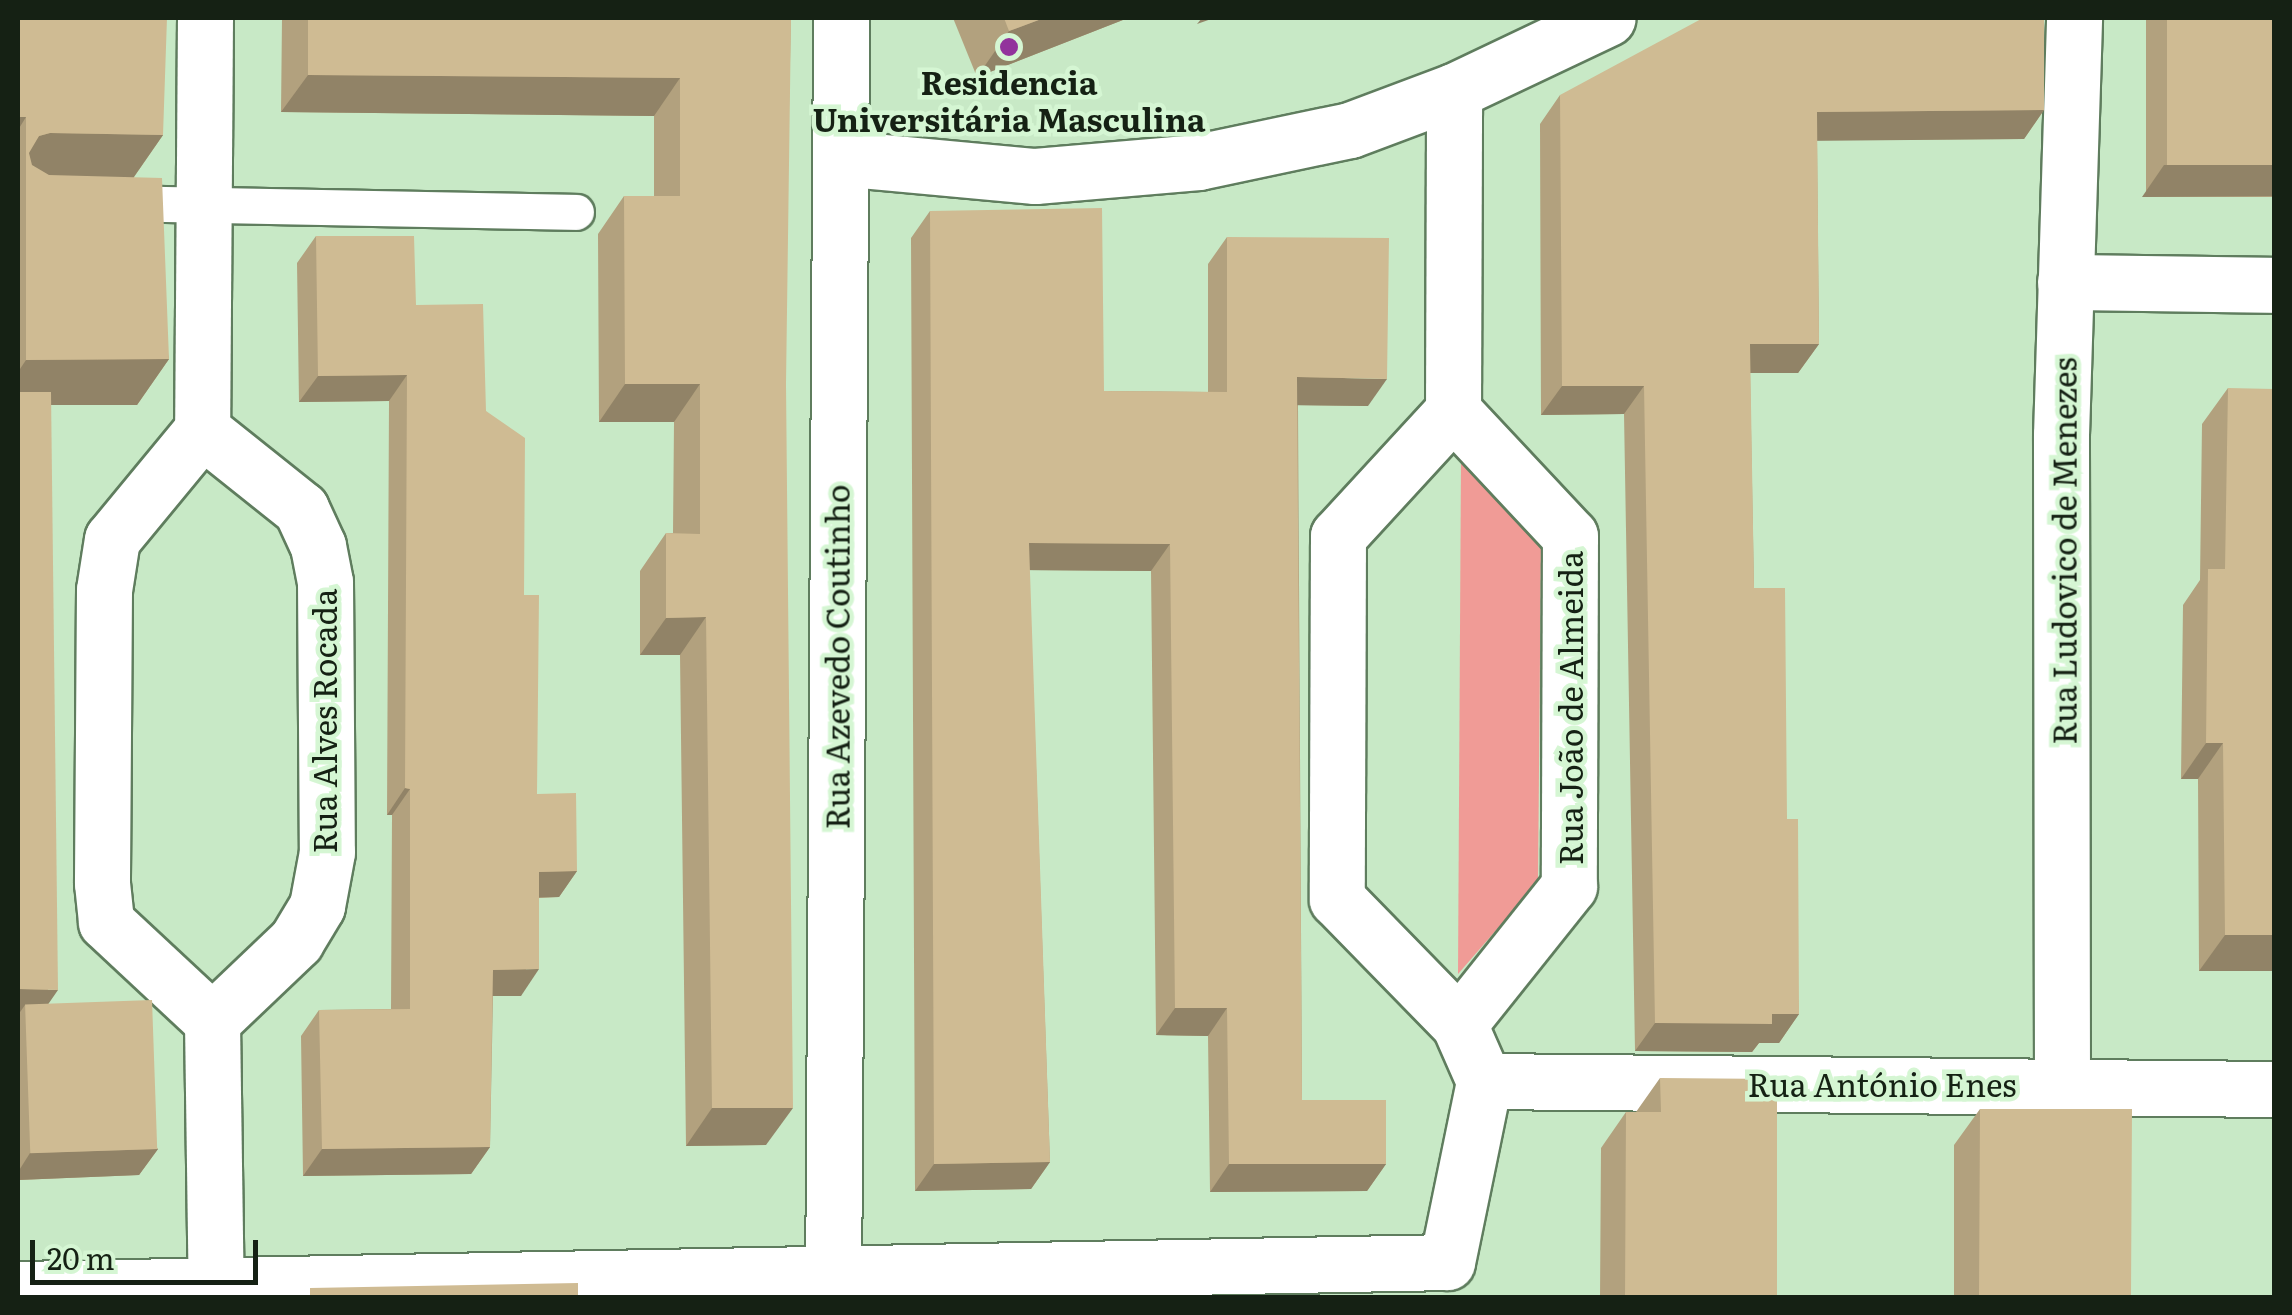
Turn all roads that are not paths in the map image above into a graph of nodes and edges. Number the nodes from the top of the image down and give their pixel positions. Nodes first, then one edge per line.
1 (204, 18) edge
2 (841, 18) edge
3 (1608, 18) edge
4 (2074, 18) edge
5 (1454, 91) junction
6 (840, 158) junction
7 (92, 202) edge
8 (204, 206) junction
9 (576, 212) dead end
10 (2066, 282) junction
11 (2274, 285) edge
12 (1453, 411) junction
13 (202, 430) junction
14 (212, 1020) junction
15 (1459, 1024) junction
16 (1484, 1081) junction
17 (2062, 1084) junction
18 (2274, 1089) edge
19 (832, 1288) edge
20 (18, 1289) edge
21 (216, 1291) edge

1 - 8 street
2 - 6 street, Rua Azevedo Coutinho
3 - 5 street
4 - 10 street, Rua Ludovico de Menezes
5 - 6 street
5 - 12 street
6 - 19 street, Rua Azevedo Coutinho
7 - 8 lane
8 - 9 lane
8 - 13 street
10 - 11 street
10 - 17 street, Rua Ludovico de Menezes
12 - 15 street, Rua João de Almeida
12 - 15 street
13 - 14 street
13 - 14 street, Rua Alves Rocada
14 - 21 street
15 - 16 street
16 - 17 street, Rua António Enes
16 - 19 street
17 - 18 street, Rua António Enes
19 - 21 street
20 - 21 street

